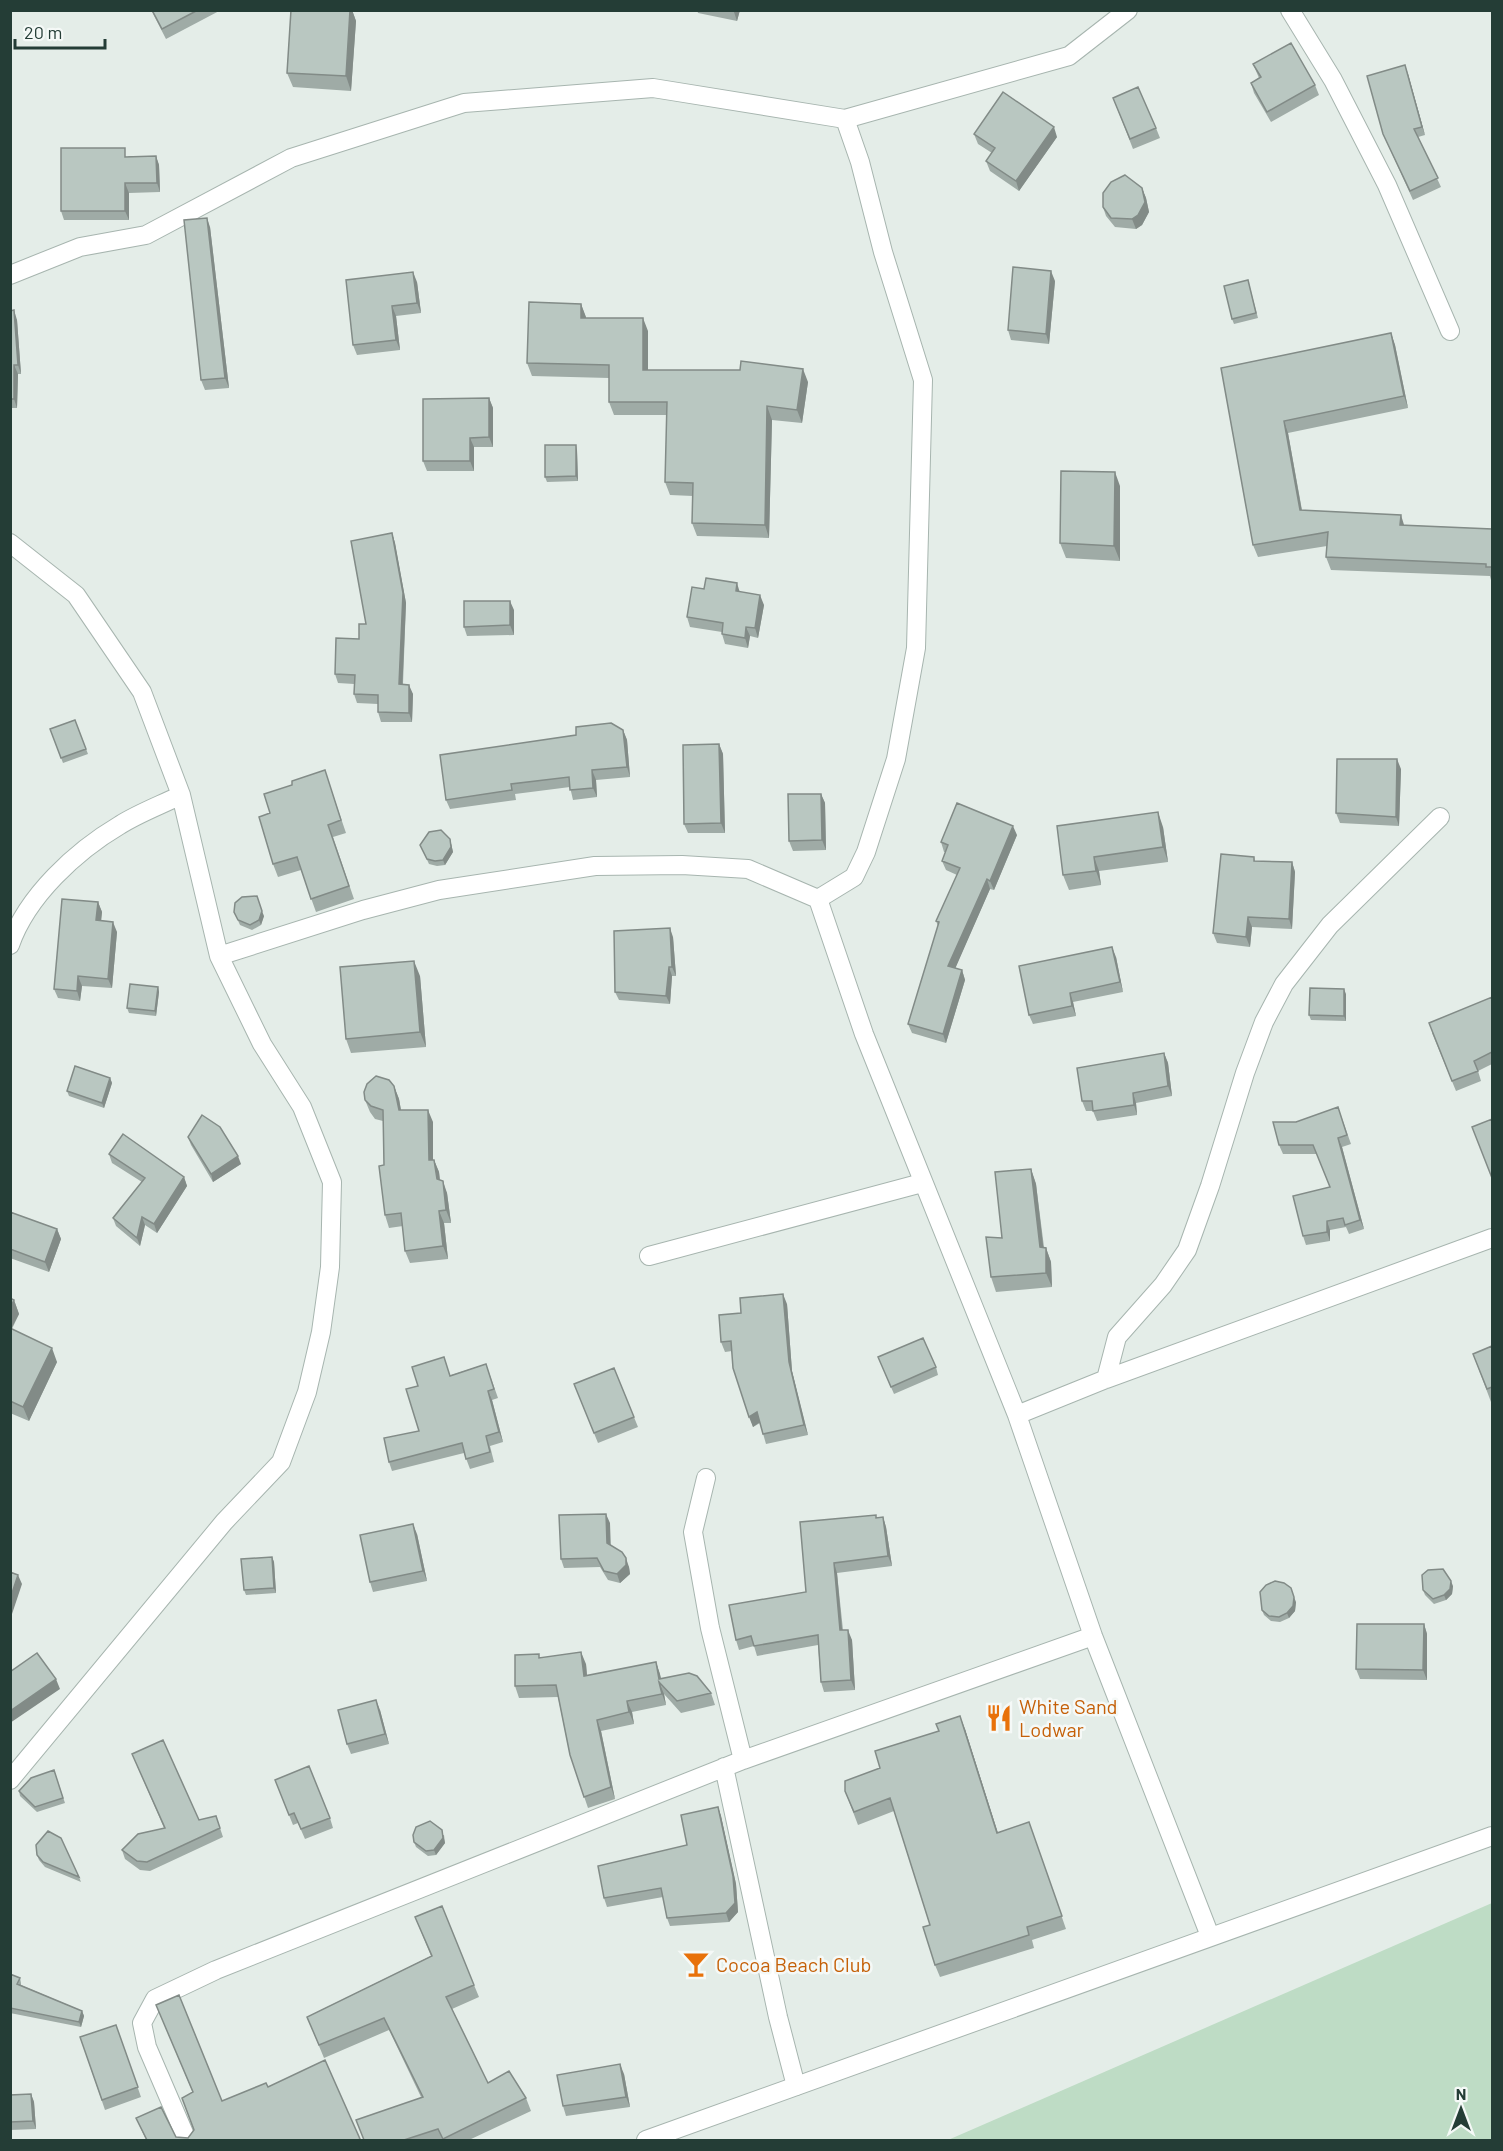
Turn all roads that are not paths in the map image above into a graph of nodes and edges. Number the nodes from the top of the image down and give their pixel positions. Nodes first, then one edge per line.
1 (1128, 10) edge
2 (1290, 10) edge
3 (845, 119) junction
4 (10, 275) edge
5 (1450, 331) dead end
6 (10, 543) edge
7 (181, 795) junction
8 (1440, 817) dead end
9 (818, 899) junction
10 (10, 945) edge
11 (219, 956) junction
12 (922, 1182) junction
13 (1492, 1238) edge
14 (649, 1256) dead end
15 (1106, 1379) junction
16 (1017, 1415) junction
17 (706, 1478) dead end
18 (1093, 1636) junction
19 (743, 1760) junction
20 (724, 1767) junction
21 (10, 1780) edge
22 (1492, 1836) edge
23 (1210, 1936) junction
24 (796, 2086) junction
25 (186, 2140) edge
26 (646, 2140) edge

1 - 3 street
2 - 5 street
3 - 4 street
3 - 9 street
6 - 7 street
7 - 10 street
7 - 11 street
8 - 15 street
9 - 11 street
9 - 12 street
11 - 21 street
12 - 14 street
12 - 16 street
13 - 15 street
15 - 16 street
16 - 18 street
17 - 19 street
18 - 19 street
18 - 23 street
19 - 20 street
20 - 24 street
20 - 25 street
22 - 23 street
23 - 24 street
24 - 26 street

